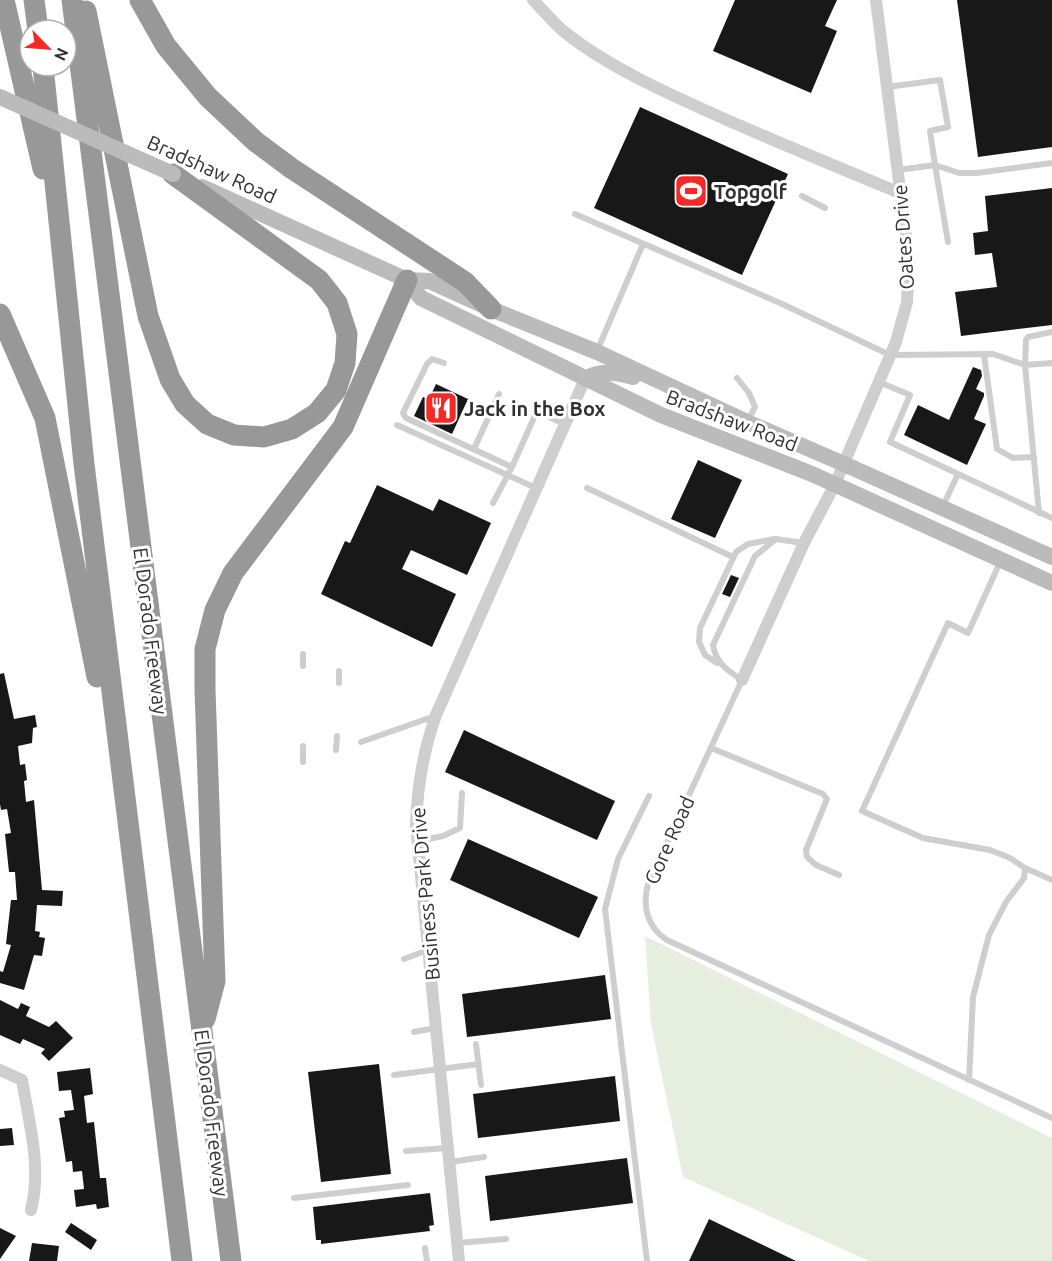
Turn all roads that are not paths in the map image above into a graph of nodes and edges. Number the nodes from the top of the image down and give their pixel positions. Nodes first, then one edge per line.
1 (4, 0) edge
2 (34, 0) edge
3 (72, 0) edge
4 (84, 0) edge
5 (140, 0) edge
6 (533, 0) edge
7 (876, 0) edge
8 (36, 18) edge
9 (44, 78) edge
10 (887, 87) junction
11 (0, 96) edge
12 (1052, 163) edge
13 (935, 165) junction
14 (898, 171) junction
15 (173, 174) junction
16 (900, 193) junction
17 (801, 195) dead end
18 (825, 208) dead end
19 (575, 214) dead end
20 (948, 242) dead end
21 (643, 244) junction
22 (63, 254) junction
23 (407, 280) junction
24 (492, 309) junction
25 (0, 314) edge
26 (1052, 332) edge
27 (597, 352) junction
28 (890, 355) junction
29 (984, 355) junction
30 (444, 363) dead end
31 (1052, 363) edge
32 (1025, 365) junction
33 (736, 378) dead end
34 (585, 379) junction
35 (879, 382) junction
36 (683, 393) junction
37 (500, 394) dead end
38 (747, 422) junction
39 (564, 424) junction
40 (398, 425) dead end
41 (474, 449) junction
42 (1034, 457) junction
43 (844, 464) junction
44 (512, 467) junction
45 (958, 474) junction
46 (507, 475) junction
47 (835, 484) junction
48 (536, 488) junction
49 (587, 488) dead end
50 (493, 502) dead end
51 (943, 508) junction
52 (1039, 513) junction
53 (1052, 518) edge
54 (776, 539) junction
55 (804, 543) junction
56 (734, 557) junction
57 (1052, 557) edge
58 (1001, 560) junction
59 (1052, 583) edge
60 (303, 654) dead end
61 (303, 666) dead end
62 (723, 666) junction
63 (339, 671) dead end
64 (742, 680) junction
65 (339, 683) dead end
66 (436, 715) junction
67 (337, 736) dead end
68 (361, 742) dead end
69 (303, 746) dead end
70 (711, 748) junction
71 (336, 750) dead end
72 (303, 762) dead end
73 (462, 793) dead end
74 (649, 796) dead end
75 (129, 833) junction
76 (418, 841) junction
77 (1024, 867) junction
78 (839, 875) dead end
79 (1052, 880) edge
80 (428, 950) junction
81 (404, 959) dead end
82 (436, 1028) junction
83 (201, 1032) junction
84 (414, 1032) dead end
85 (476, 1044) dead end
86 (479, 1064) junction
87 (0, 1070) edge
88 (440, 1070) junction
89 (394, 1075) dead end
90 (969, 1080) junction
91 (481, 1085) dead end
92 (1052, 1118) edge
93 (448, 1148) junction
94 (406, 1151) dead end
95 (484, 1157) dead end
96 (449, 1162) junction
97 (408, 1185) dead end
98 (294, 1198) dead end
99 (31, 1210) dead end
100 (506, 1239) dead end
101 (457, 1243) junction
102 (425, 1248) dead end
103 (182, 1261) edge
104 (231, 1261) edge
105 (427, 1261) edge
106 (459, 1261) edge
107 (646, 1261) edge

1 - 22 highway
2 - 8 highway
3 - 83 highway, El Dorado Freeway
4 - 15 highway
5 - 24 highway
6 - 16 street
7 - 10 street, Oates Drive
9 - 22 highway
10 - 13 lane
10 - 14 street, Oates Drive
11 - 15 main road, Bradshaw Road, bridge
12 - 13 lane
13 - 14 lane
13 - 20 lane
14 - 16 street, Oates Drive
15 - 23 main road, Bradshaw Road
16 - 28 street, Oates Drive
17 - 18 lane
19 - 21 lane
21 - 27 lane
21 - 28 lane
22 - 75 highway
23 - 24 main road, Bradshaw Road
23 - 34 main road, Bradshaw Road
23 - 83 highway
24 - 27 main road, Bradshaw Road
25 - 75 highway
26 - 32 lane
27 - 36 main road, Bradshaw Road
28 - 29 lane
28 - 35 street, Oates Drive
29 - 32 lane
29 - 42 lane
30 - 41 lane
31 - 32 lane
32 - 42 lane
33 - 38 lane
34 - 36 main road
34 - 39 street, Business Park Drive
34 - 47 main road, Bradshaw Road
35 - 43 street, Oates Drive
35 - 45 lane
36 - 38 main road, Bradshaw Road
37 - 41 lane
38 - 43 main road, Bradshaw Road
39 - 44 lane
39 - 48 street, Business Park Drive
40 - 46 lane
41 - 44 lane
42 - 52 lane
43 - 47 street, Oates Drive
43 - 51 main road, Bradshaw Road
44 - 46 lane
45 - 51 lane
45 - 52 lane
46 - 48 lane
46 - 50 lane
47 - 55 street, Gore Road
47 - 58 main road, Bradshaw Road
48 - 66 street, Business Park Drive
49 - 56 lane
51 - 57 main road, Bradshaw Road
52 - 53 lane
54 - 55 lane
54 - 56 lane
54 - 62 lane
55 - 64 street, Gore Road
56 - 62 lane
58 - 59 main road, Bradshaw Road
58 - 77 lane
60 - 61 lane
62 - 64 lane
63 - 65 lane
64 - 70 lane, Gore Road
66 - 68 lane
66 - 76 street, Business Park Drive
67 - 71 lane
69 - 72 lane
70 - 78 lane
70 - 90 lane, Gore Road
73 - 76 lane
74 - 107 lane
75 - 103 highway
76 - 80 street, Business Park Drive
77 - 79 lane
77 - 90 lane
80 - 81 lane
80 - 82 street, Business Park Drive
82 - 84 lane
82 - 88 street, Business Park Drive
83 - 104 highway, El Dorado Freeway
85 - 86 lane
86 - 88 lane
86 - 91 lane
87 - 99 street
88 - 89 lane
88 - 93 street, Business Park Drive
90 - 92 lane, Gore Road
93 - 94 lane
93 - 96 street, Business Park Drive
95 - 96 lane
96 - 101 street, Business Park Drive
97 - 98 lane
100 - 101 lane
101 - 106 street, Business Park Drive
102 - 105 lane

